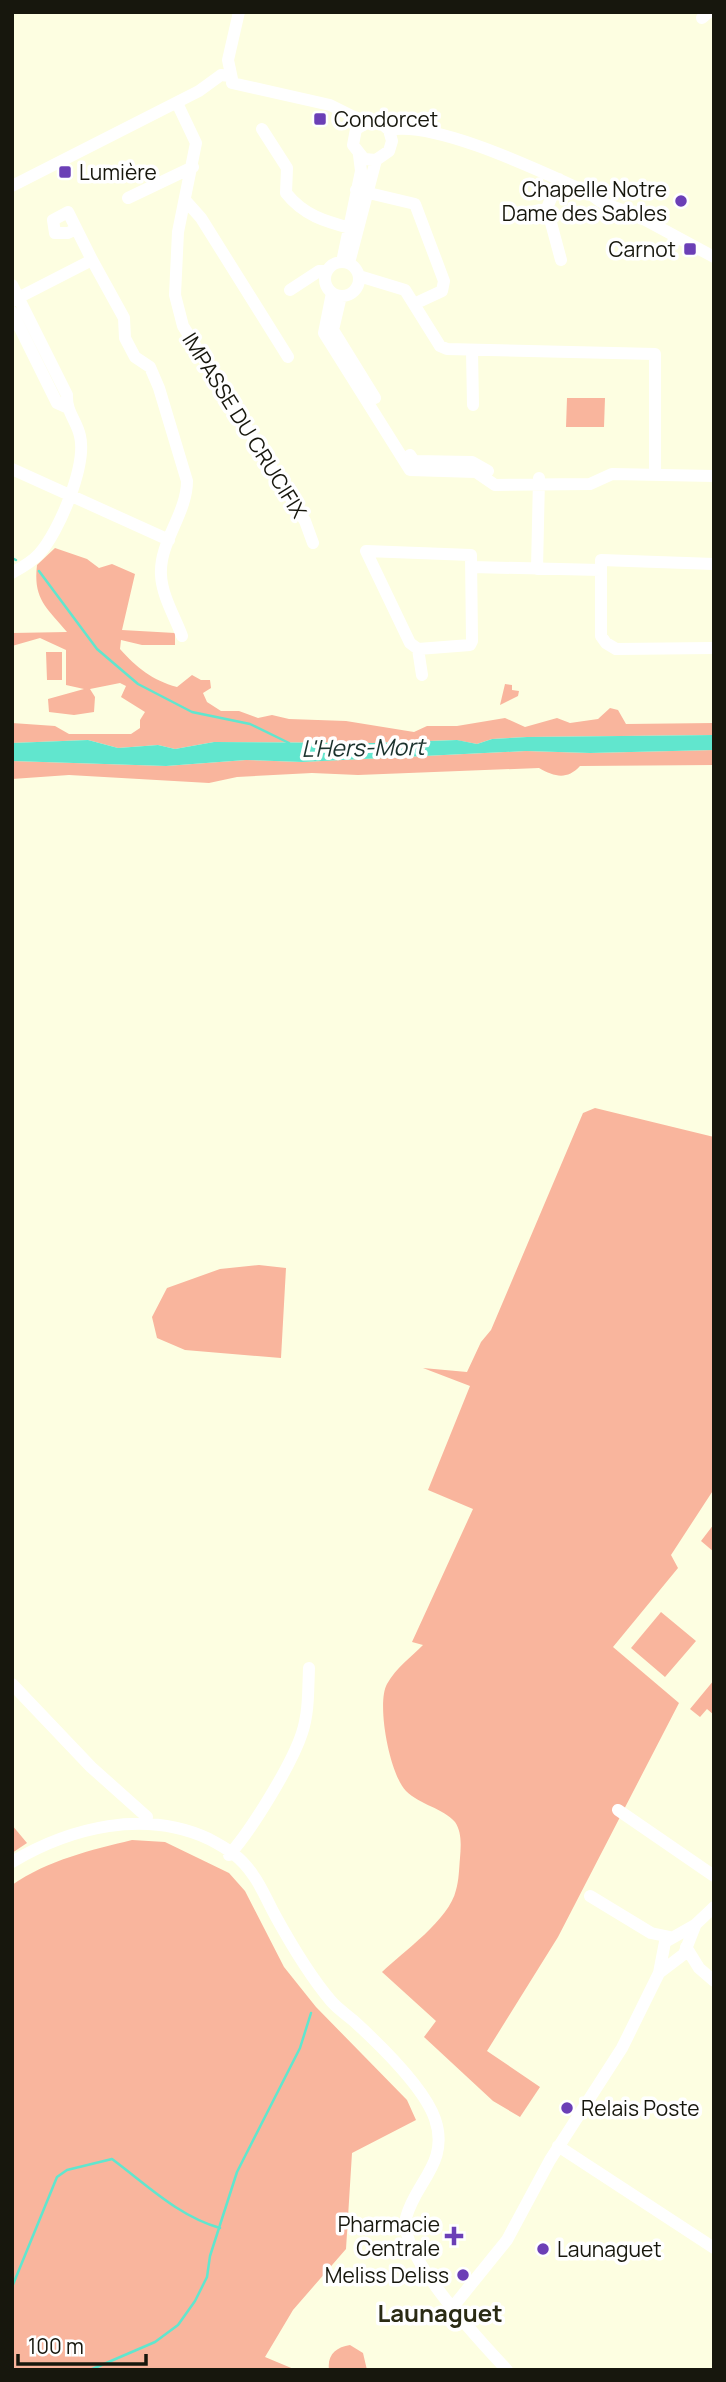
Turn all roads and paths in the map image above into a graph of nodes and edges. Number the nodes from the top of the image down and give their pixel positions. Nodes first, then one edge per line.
1 (239, 12) edge
2 (225, 81) junction
3 (315, 103) junction
4 (179, 106) junction
5 (370, 121) junction
6 (262, 129) dead end
7 (389, 130) junction
8 (418, 131) junction
9 (354, 134) junction
10 (391, 146) junction
11 (359, 155) junction
12 (376, 160) junction
13 (193, 167) junction
14 (39, 174) junction
15 (559, 179) junction
16 (12, 186) edge
17 (361, 192) junction
18 (12, 193) edge
19 (128, 198) dead end
20 (185, 200) junction
21 (547, 208) junction
22 (516, 216) dead end
23 (76, 229) dead end
24 (352, 229) junction
25 (714, 257) edge
26 (92, 260) junction
27 (561, 260) dead end
28 (346, 263) junction
29 (327, 271) junction
30 (359, 275) junction
31 (12, 285) edge
32 (290, 290) dead end
33 (337, 294) junction
34 (16, 299) edge
35 (414, 304) junction
36 (12, 312) edge
37 (472, 350) junction
38 (288, 357) dead end
39 (473, 405) dead end
40 (66, 407) junction
41 (714, 468) edge
42 (12, 469) edge
43 (655, 471) junction
44 (714, 476) edge
45 (539, 481) junction
46 (69, 497) junction
47 (169, 540) junction
48 (313, 543) dead end
49 (714, 564) edge
50 (472, 567) junction
51 (537, 569) junction
52 (601, 570) junction
53 (12, 573) edge
54 (183, 636) dead end
55 (714, 648) edge
56 (418, 649) junction
57 (422, 675) dead end
58 (309, 1668) dead end
59 (12, 1684) edge
60 (618, 1810) dead end
61 (147, 1817) dead end
62 (231, 1853) junction
63 (12, 1862) edge
64 (714, 1876) edge
65 (590, 1896) dead end
66 (714, 1907) edge
67 (652, 1933) junction
68 (679, 1941) junction
69 (670, 1954) junction
70 (699, 1968) junction
71 (714, 1981) edge
72 (558, 2146) junction
73 (714, 2248) edge
74 (452, 2308) junction
75 (507, 2370) edge

1 - 2 street
2 - 3 street
2 - 4 street
3 - 5 street
3 - 9 street
4 - 13 street, IMPASSE DU CRUCIFIX
4 - 14 street
5 - 7 street
5 - 9 street
6 - 24 street
7 - 8 street
7 - 10 street
8 - 10 street
8 - 15 street
9 - 11 street
10 - 12 street
11 - 12 street
11 - 17 street
12 - 17 street
13 - 19 street
13 - 20 street, IMPASSE DU CRUCIFIX
14 - 16 street
14 - 18 street
15 - 21 street
15 - 25 street
17 - 24 street
17 - 35 street
20 - 38 street
20 - 48 street, IMPASSE DU CRUCIFIX
21 - 22 street
21 - 27 street
23 - 26 street
24 - 28 street
26 - 34 street
26 - 47 street
28 - 29 street
28 - 30 street
29 - 32 street
29 - 33 street
30 - 33 street
30 - 35 street
31 - 34 street
33 - 45 street
34 - 40 street
35 - 37 street
36 - 40 street
37 - 39 street
37 - 43 street
40 - 46 street
41 - 43 street
42 - 46 street
43 - 44 street
43 - 45 street
45 - 51 street
46 - 47 street
46 - 53 street
47 - 54 street
49 - 52 street
50 - 51 street
50 - 56 street
50 - 56 street
51 - 52 street
52 - 55 street
56 - 57 street
58 - 62 street
59 - 61 street
60 - 64 street
62 - 63 street
62 - 74 street
65 - 67 street
66 - 68 street
67 - 68 street
67 - 69 street
68 - 69 street
68 - 69 street
68 - 70 street
69 - 70 street
69 - 72 street
70 - 71 street
72 - 73 street
72 - 74 street
74 - 75 street

